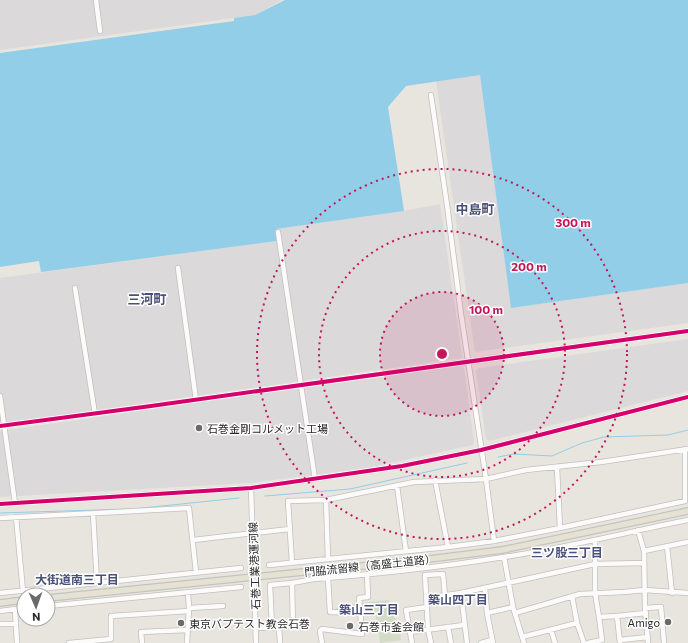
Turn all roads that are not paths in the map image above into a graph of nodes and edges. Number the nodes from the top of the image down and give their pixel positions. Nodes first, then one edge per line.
1 (96, 0) edge
2 (100, 31) dead end
3 (431, 95) dead end
4 (278, 232) dead end
5 (178, 268) dead end
6 (75, 288) dead end
7 (688, 331) edge
8 (468, 361) junction
9 (301, 385) junction
10 (0, 396) edge
11 (688, 397) edge
12 (196, 400) junction
13 (94, 414) junction
14 (2, 426) edge
15 (687, 449) edge
16 (481, 450) junction
17 (558, 468) junction
18 (316, 479) junction
19 (486, 479) junction
20 (435, 480) junction
21 (396, 486) junction
22 (251, 488) junction
23 (326, 500) junction
24 (14, 503) junction
25 (0, 504) edge
26 (688, 511) edge
27 (94, 513) junction
28 (0, 518) edge
29 (16, 518) junction
30 (688, 520) edge
31 (560, 528) junction
32 (290, 529) junction
33 (638, 530) junction
34 (253, 533) junction
35 (193, 540) junction
36 (595, 540) junction
37 (494, 541) junction
38 (688, 542) edge
39 (667, 546) junction
40 (448, 547) junction
41 (406, 551) junction
42 (644, 551) junction
43 (504, 557) junction
44 (328, 559) junction
45 (292, 563) junction
46 (644, 563) junction
47 (595, 564) junction
48 (268, 565) dead end
49 (241, 568) dead end
50 (196, 572) junction
51 (367, 574) junction
52 (254, 576) junction
53 (328, 578) junction
54 (509, 582) junction
55 (97, 583) junction
56 (292, 583) junction
57 (23, 587) edge
58 (56, 587) edge
59 (241, 587) dead end
60 (485, 588) junction
61 (645, 590) junction
62 (16, 592) edge
63 (188, 592) junction
64 (0, 593) edge
65 (461, 593) junction
66 (594, 593) junction
67 (672, 593) junction
68 (688, 593) edge
69 (445, 596) junction
70 (572, 596) junction
71 (56, 597) edge
72 (426, 598) junction
73 (16, 601) edge
74 (0, 603) edge
75 (56, 605) edge
76 (223, 606) dead end
77 (427, 607) junction
78 (513, 607) junction
79 (15, 609) joint
80 (189, 609) junction
81 (0, 611) edge
82 (646, 611) junction
83 (360, 613) junction
84 (487, 613) junction
85 (515, 613) junction
86 (617, 616) junction
87 (599, 617) junction
88 (577, 623) junction
89 (0, 624) edge
90 (16, 624) joint
91 (464, 625) junction
92 (16, 627) edge
93 (272, 627) junction
94 (279, 627) junction
95 (448, 627) junction
96 (260, 628) dead end
97 (428, 629) junction
98 (188, 630) junction
99 (550, 630) junction
100 (410, 632) junction
101 (522, 637) junction
102 (648, 637) junction
103 (493, 642) edge
104 (620, 642) edge
105 (17, 643) edge
106 (69, 643) edge
107 (142, 643) edge
108 (187, 643) edge
109 (256, 643) edge
110 (280, 643) edge
111 (322, 643) edge
112 (412, 643) edge
113 (431, 643) edge
114 (451, 643) edge
115 (467, 643) edge
116 (481, 643) edge
117 (524, 643) edge
118 (555, 643) edge
119 (584, 643) edge
120 (588, 643) edge
121 (648, 643) edge
122 (664, 643) edge

1 - 2 street
3 - 8 street
4 - 9 street
5 - 12 street
6 - 13 street
7 - 8 street
8 - 9 street
8 - 16 street
9 - 12 street
9 - 18 street
10 - 14 street
11 - 16 street
12 - 13 street
13 - 14 street
14 - 24 street
15 - 17 street
15 - 31 street
16 - 18 street
16 - 19 street
17 - 19 street
17 - 31 street
18 - 22 street
19 - 20 street
19 - 37 street
20 - 21 street
20 - 40 street
21 - 23 street
21 - 41 street
22 - 24 street
22 - 34 street, 石巻工業港運河線
23 - 32 street
23 - 44 street
24 - 25 street
26 - 52 main road, 門脇流留線（高盛土道路）
27 - 29 street
27 - 35 street
27 - 55 street
28 - 29 street
29 - 57 street
30 - 33 street
31 - 37 street
32 - 34 street
32 - 45 street
33 - 36 street
33 - 42 street
34 - 35 street
34 - 52 street, 石巻工業港運河線
35 - 50 street
36 - 43 street
36 - 47 street
37 - 40 street
38 - 39 street
39 - 42 street
39 - 67 street
40 - 41 street
41 - 44 street
42 - 46 street
43 - 51 street
43 - 54 street
44 - 45 street
45 - 48 street
46 - 47 street
46 - 61 street
47 - 54 street
47 - 66 street
49 - 50 street
50 - 55 street
51 - 53 street
51 - 83 street
52 - 71 main road, 門脇流留線（高盛土道路）
52 - 109 street, 石巻工業港運河線
53 - 56 street
53 - 83 street
54 - 60 street
54 - 78 street
55 - 58 street
56 - 93 street
56 - 94 street
59 - 63 street
60 - 65 street
60 - 84 street
61 - 66 street
61 - 67 street
61 - 82 street
62 - 64 street
63 - 75 street
63 - 80 street
65 - 69 street
65 - 91 street
66 - 70 street
66 - 87 street
67 - 68 street
69 - 72 street
69 - 72 street
70 - 85 street
70 - 88 street
72 - 77 street
73 - 74 main road
76 - 80 street
77 - 97 street
77 - 100 street
78 - 84 street
78 - 85 street
79 - 81 street
79 - 90 street
80 - 98 street
80 - 106 street
82 - 86 street
82 - 102 street
82 - 122 street
83 - 111 street
84 - 103 street
85 - 101 street
86 - 87 street
86 - 104 street
87 - 120 street
88 - 99 street
88 - 119 street
89 - 90 street
91 - 95 street
91 - 115 street
92 - 105 street
93 - 94 street
93 - 96 street
94 - 110 street
95 - 97 street
95 - 114 street
97 - 100 street
97 - 113 street
98 - 107 street
98 - 108 street
99 - 101 street
99 - 118 street
100 - 112 street
101 - 117 street
102 - 104 street
102 - 121 street
103 - 116 street

